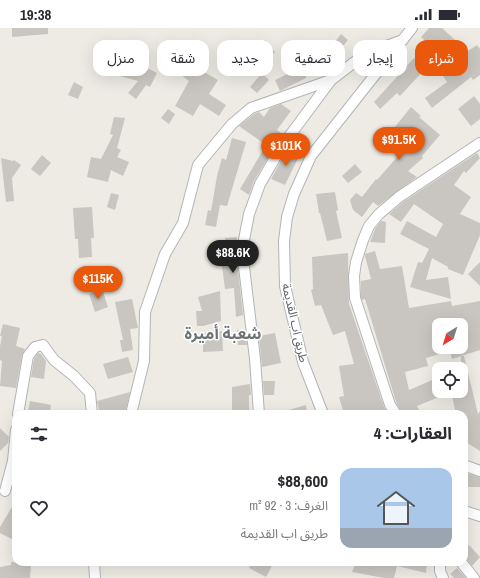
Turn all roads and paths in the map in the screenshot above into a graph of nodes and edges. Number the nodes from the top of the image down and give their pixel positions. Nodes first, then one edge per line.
1 (412, 28) edge
2 (402, 40) edge
3 (353, 63) edge
4 (374, 76) edge
5 (332, 80) junction
6 (480, 143) edge
7 (19, 410) edge
8 (92, 410) edge
9 (133, 410) edge
10 (259, 410) edge
11 (321, 410) edge
12 (393, 410) edge
13 (12, 465) edge
14 (468, 466) edge
15 (480, 471) edge
16 (5, 491) dead end
17 (468, 512) edge
18 (480, 516) edge
19 (94, 566) edge
20 (440, 566) edge
21 (464, 566) edge
22 (95, 578) edge
23 (444, 578) edge
24 (474, 578) edge

1 - 2 street, طريق اب القديمة
3 - 5 street
4 - 11 street, طريق اب القديمة
5 - 9 street
5 - 10 street
6 - 12 street
7 - 8 street
13 - 16 street
14 - 15 street
17 - 18 street
19 - 22 street
20 - 23 street
21 - 24 street

